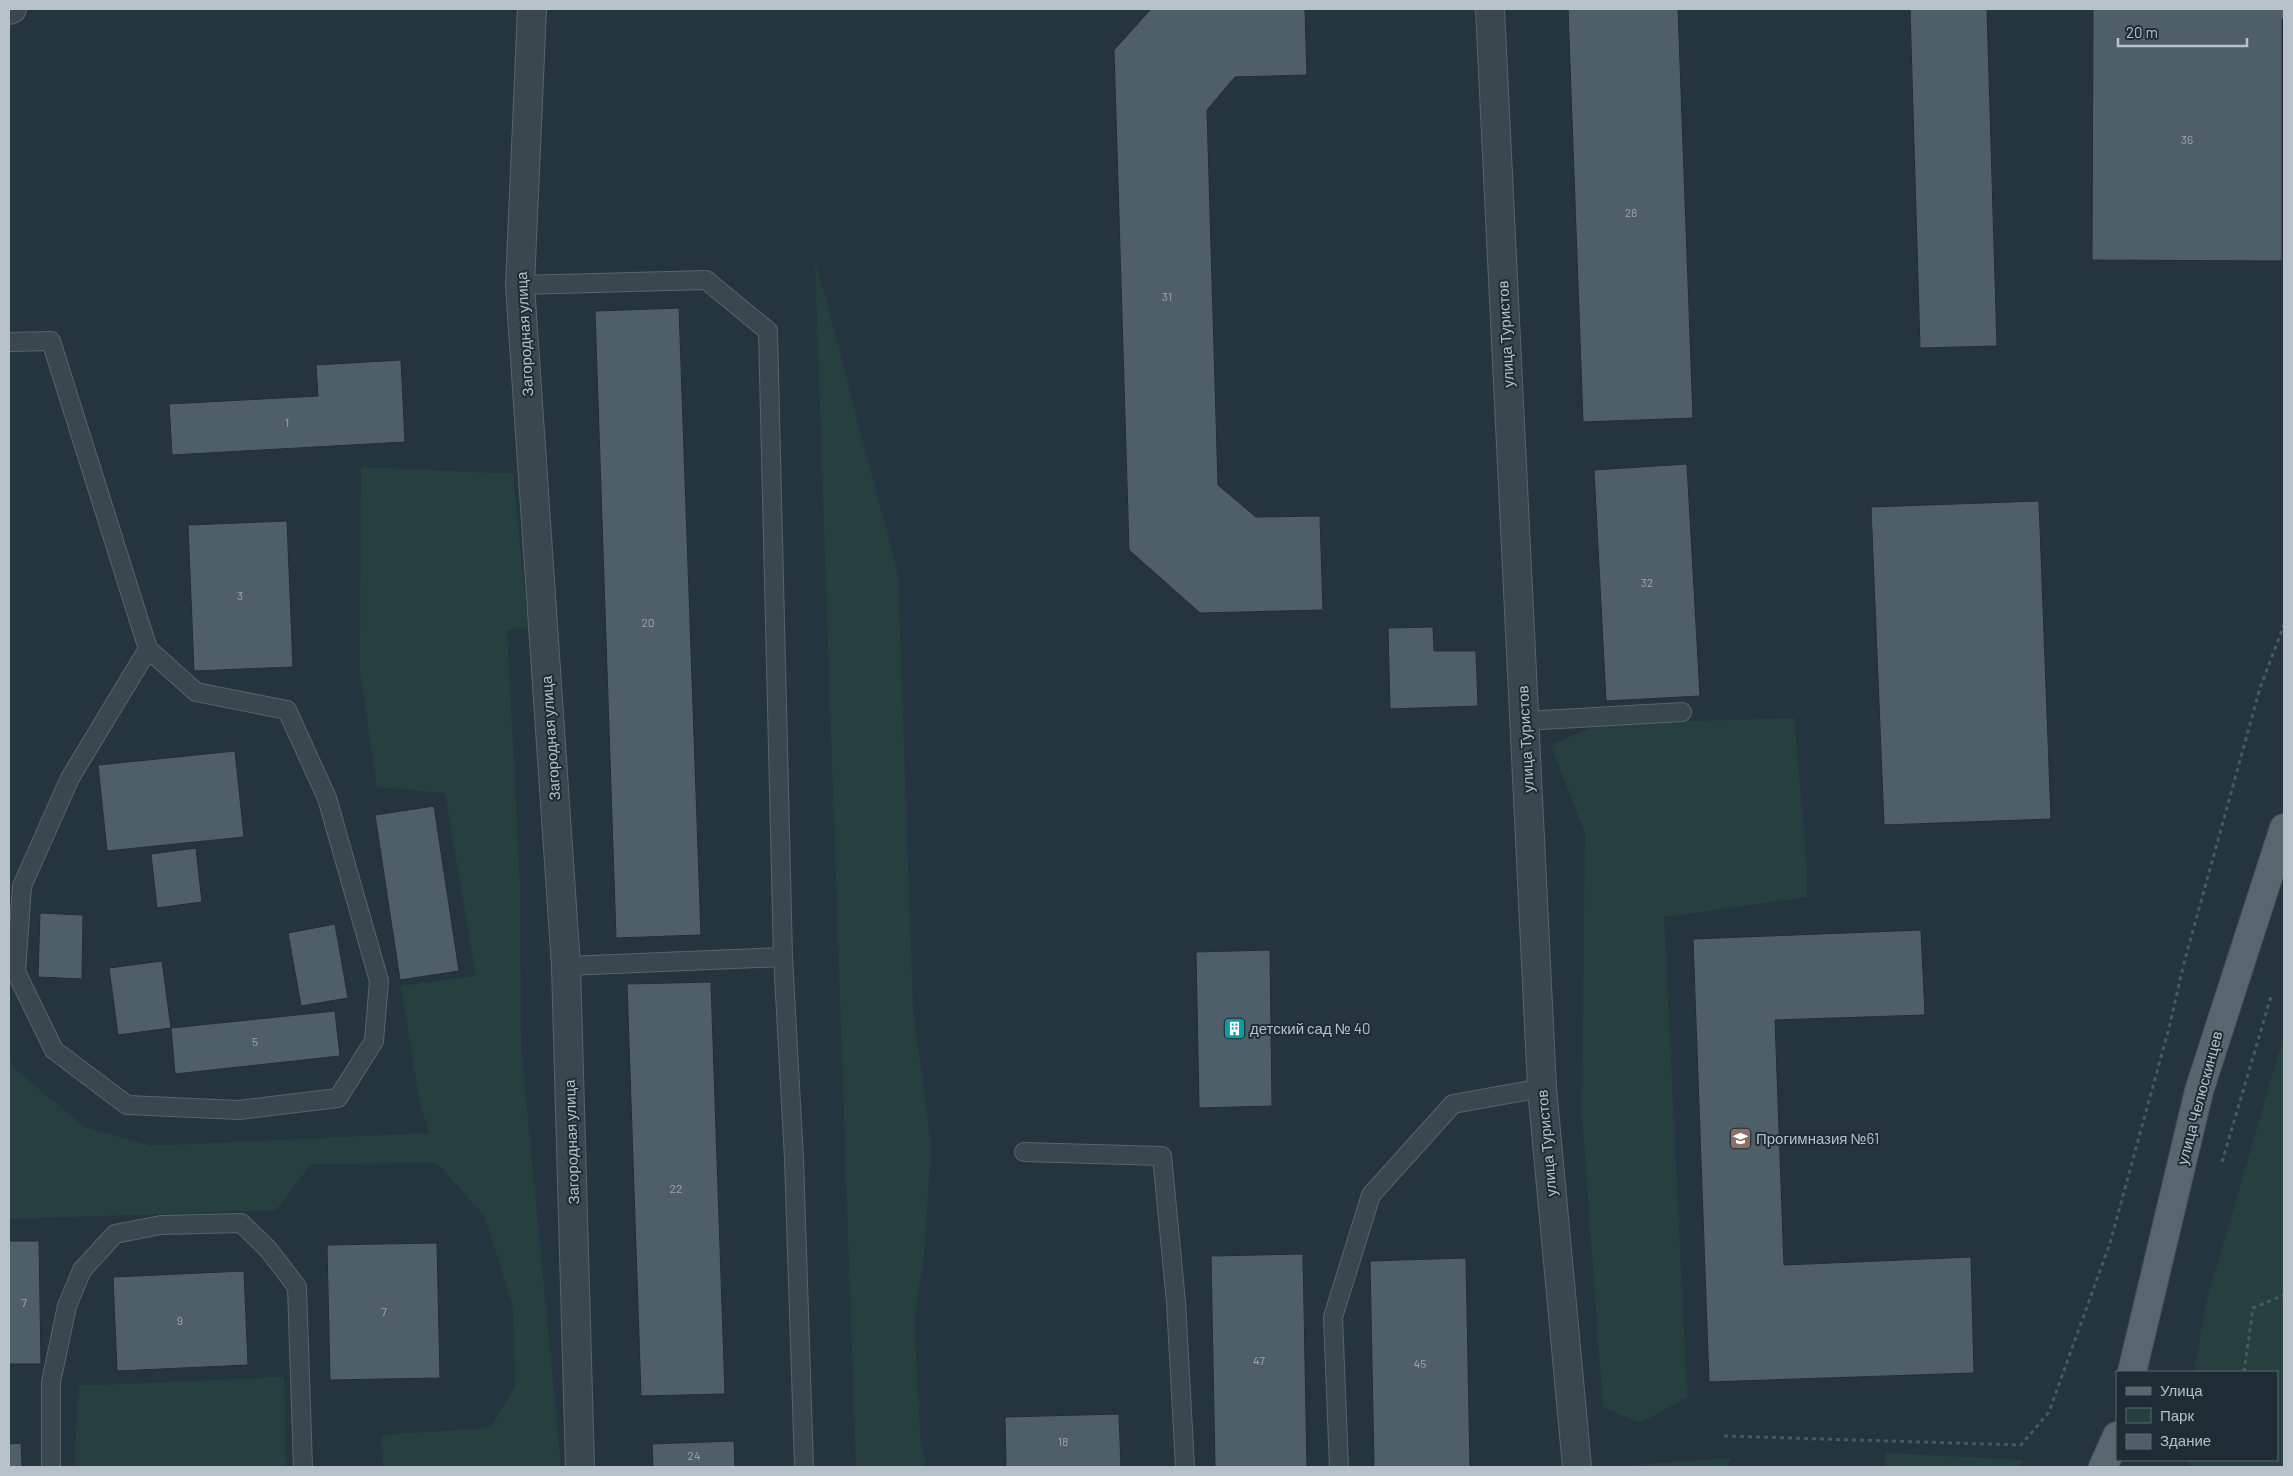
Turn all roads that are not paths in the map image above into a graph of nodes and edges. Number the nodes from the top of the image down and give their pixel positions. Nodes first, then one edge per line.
1 (532, 9) edge
2 (1490, 9) edge
3 (520, 285) junction
4 (9, 342) edge
5 (148, 649) junction
6 (1682, 712) dead end
7 (1525, 721) junction
8 (2284, 828) edge
9 (783, 956) junction
10 (566, 966) junction
11 (1542, 1088) junction
12 (1024, 1152) dead end
13 (2132, 1371) edge
14 (2116, 1438) edge
15 (51, 1467) edge
16 (303, 1467) edge
17 (580, 1467) edge
18 (804, 1467) edge
19 (1185, 1467) edge
20 (1339, 1467) edge
21 (1577, 1467) edge
22 (2103, 1467) edge

1 - 3 street, Загородная улица
2 - 7 street, улица Туристов
3 - 9 lane
3 - 10 street, Загородная улица
4 - 5 lane
5 - 5 lane
6 - 7 lane
7 - 11 street, улица Туристов
8 - 13 main road, улица Челюскинцев
9 - 10 lane
9 - 18 lane
10 - 17 street, Загородная улица
11 - 20 lane
11 - 21 street, улица Туристов
12 - 19 lane
14 - 22 main road
15 - 16 lane

